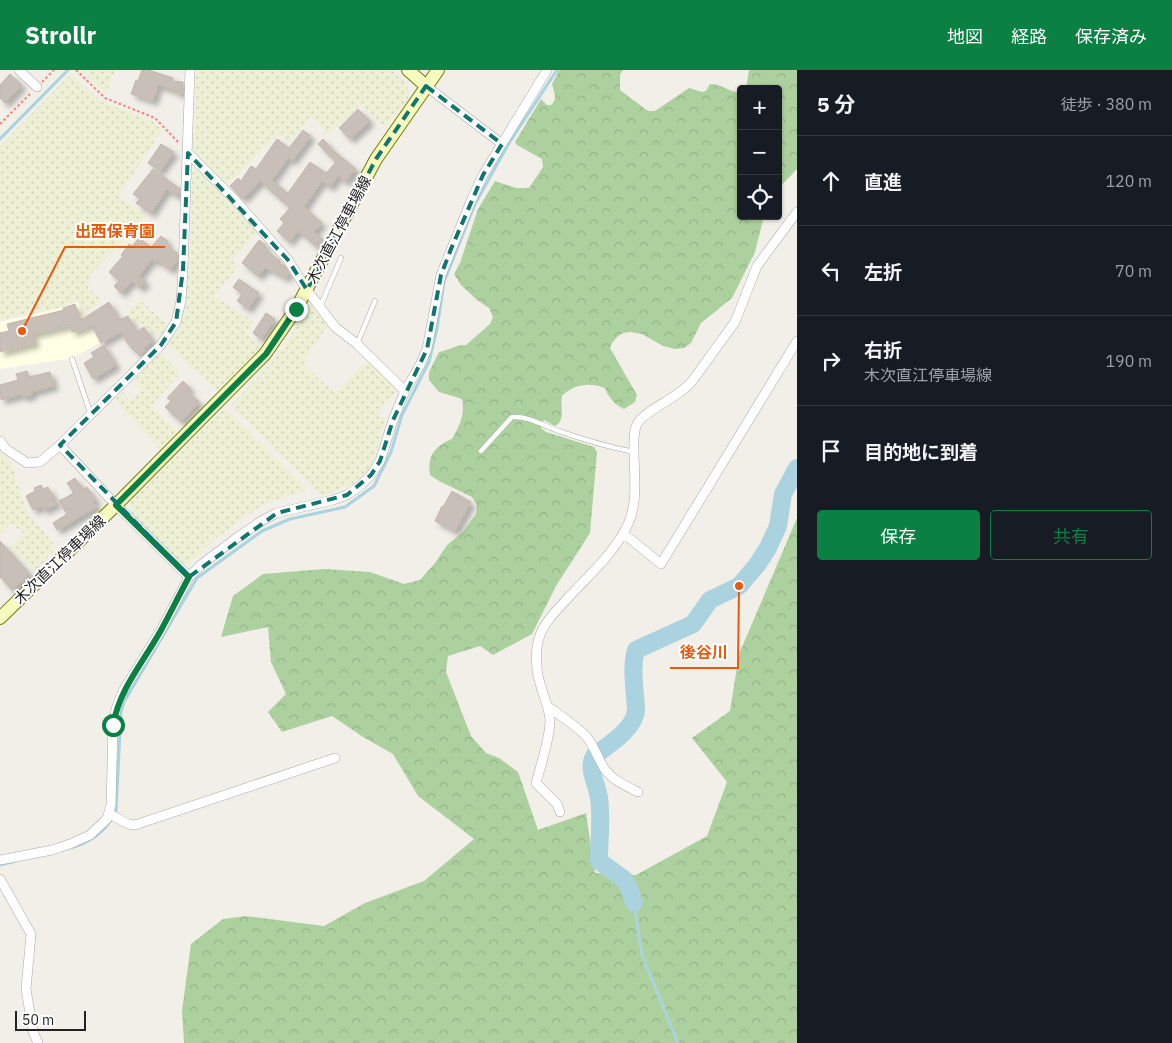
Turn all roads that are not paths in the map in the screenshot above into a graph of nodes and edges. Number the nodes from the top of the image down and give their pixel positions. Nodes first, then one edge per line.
1 (18, 70) edge
2 (190, 70) edge
3 (408, 70) edge
4 (438, 70) edge
5 (547, 70) edge
6 (426, 86) junction
7 (37, 87) road end
8 (502, 144) junction
9 (188, 153) junction
10 (797, 212) edge
11 (341, 258) dead end
12 (307, 290) junction
13 (375, 301) dead end
14 (320, 307) junction
15 (797, 341) edge
16 (357, 344) junction
17 (72, 359) dead end
18 (405, 391) junction
19 (91, 414) junction
20 (0, 441) edge
21 (60, 445) junction
22 (481, 451) dead end
23 (634, 452) junction
24 (116, 505) junction
25 (623, 533) junction
26 (189, 577) junction
27 (0, 618) edge
28 (548, 706) junction
29 (335, 758) dead end
30 (638, 792) dead end
31 (560, 812) dead end
32 (110, 814) junction
33 (0, 860) edge
34 (0, 879) edge
35 (38, 1043) edge

1 - 7 street
2 - 9 street
3 - 6 main road
4 - 6 main road, 木次直江停車場線
5 - 8 street
6 - 8 street
6 - 12 main road, 木次直江停車場線
8 - 18 street
9 - 12 street
9 - 19 street
10 - 23 street
11 - 14 lane
12 - 14 street
12 - 24 main road, 木次直江停車場線
13 - 16 lane
14 - 16 street
15 - 25 street
16 - 18 street
17 - 19 lane
18 - 26 street
19 - 21 street
20 - 21 street
21 - 24 street
22 - 23 lane
23 - 25 street
24 - 26 street
24 - 27 main road, 木次直江停車場線
25 - 28 street
26 - 32 street
28 - 30 street
28 - 31 street
29 - 32 street
32 - 33 street
34 - 35 street

